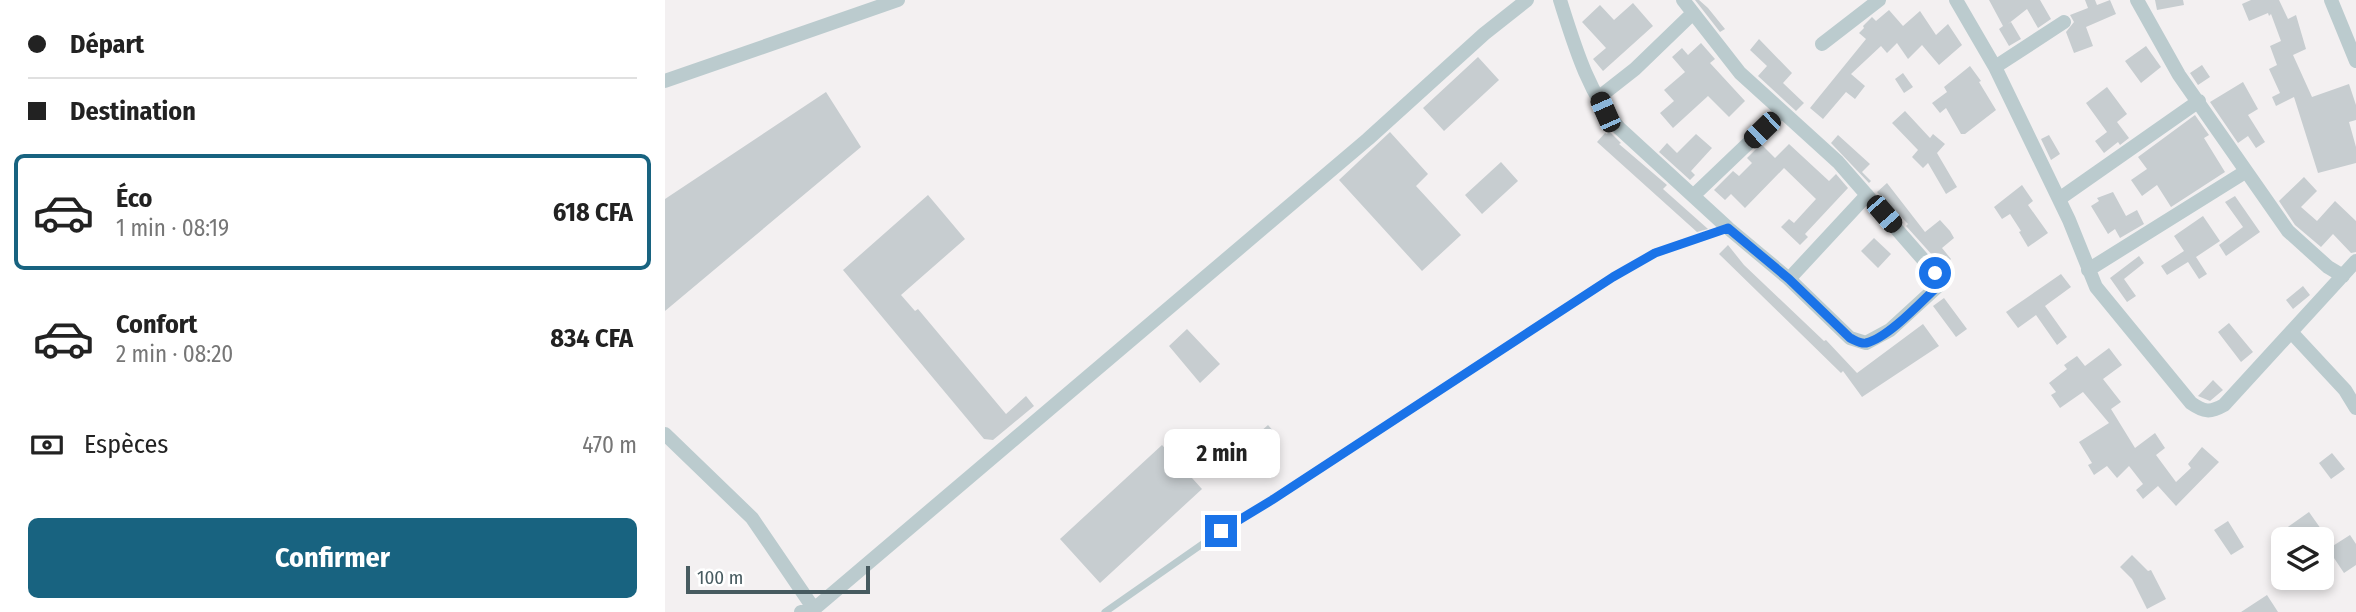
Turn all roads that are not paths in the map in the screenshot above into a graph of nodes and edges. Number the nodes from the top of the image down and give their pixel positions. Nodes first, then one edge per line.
1 (898, 0) edge
2 (1527, 0) edge
3 (1560, 0) edge
4 (1682, 0) edge
5 (1879, 0) edge
6 (1956, 0) edge
7 (2137, 0) edge
8 (2331, 0) edge
9 (1693, 13) junction
10 (2064, 22) dead end
11 (1822, 44) dead end
12 (2356, 61) edge
13 (1995, 67) junction
14 (665, 81) edge
15 (1598, 97) junction
16 (2199, 101) junction
17 (1782, 111) junction
18 (2245, 173) junction
19 (1867, 195) junction
20 (1693, 196) junction
21 (2059, 199) junction
22 (1728, 228) junction
23 (2356, 261) edge
24 (2088, 270) junction
25 (2343, 276) junction
26 (1789, 279) junction
27 (2292, 334) junction
28 (2356, 408) edge
29 (665, 434) edge
30 (810, 611) edge
31 (1105, 612) edge

1 - 14 street
2 - 30 street
3 - 15 street
4 - 9 street
5 - 11 street
6 - 13 street
7 - 16 street
8 - 12 street
9 - 15 street
9 - 17 street
10 - 13 street
13 - 21 street
15 - 20 street
16 - 18 street
16 - 21 street
17 - 19 street
17 - 20 street
18 - 24 street
18 - 25 street
19 - 26 street
19 - 26 street
20 - 22 street
21 - 24 street
22 - 26 street
22 - 31 lane
23 - 25 street
24 - 27 street
25 - 27 street
27 - 28 street
29 - 30 street

